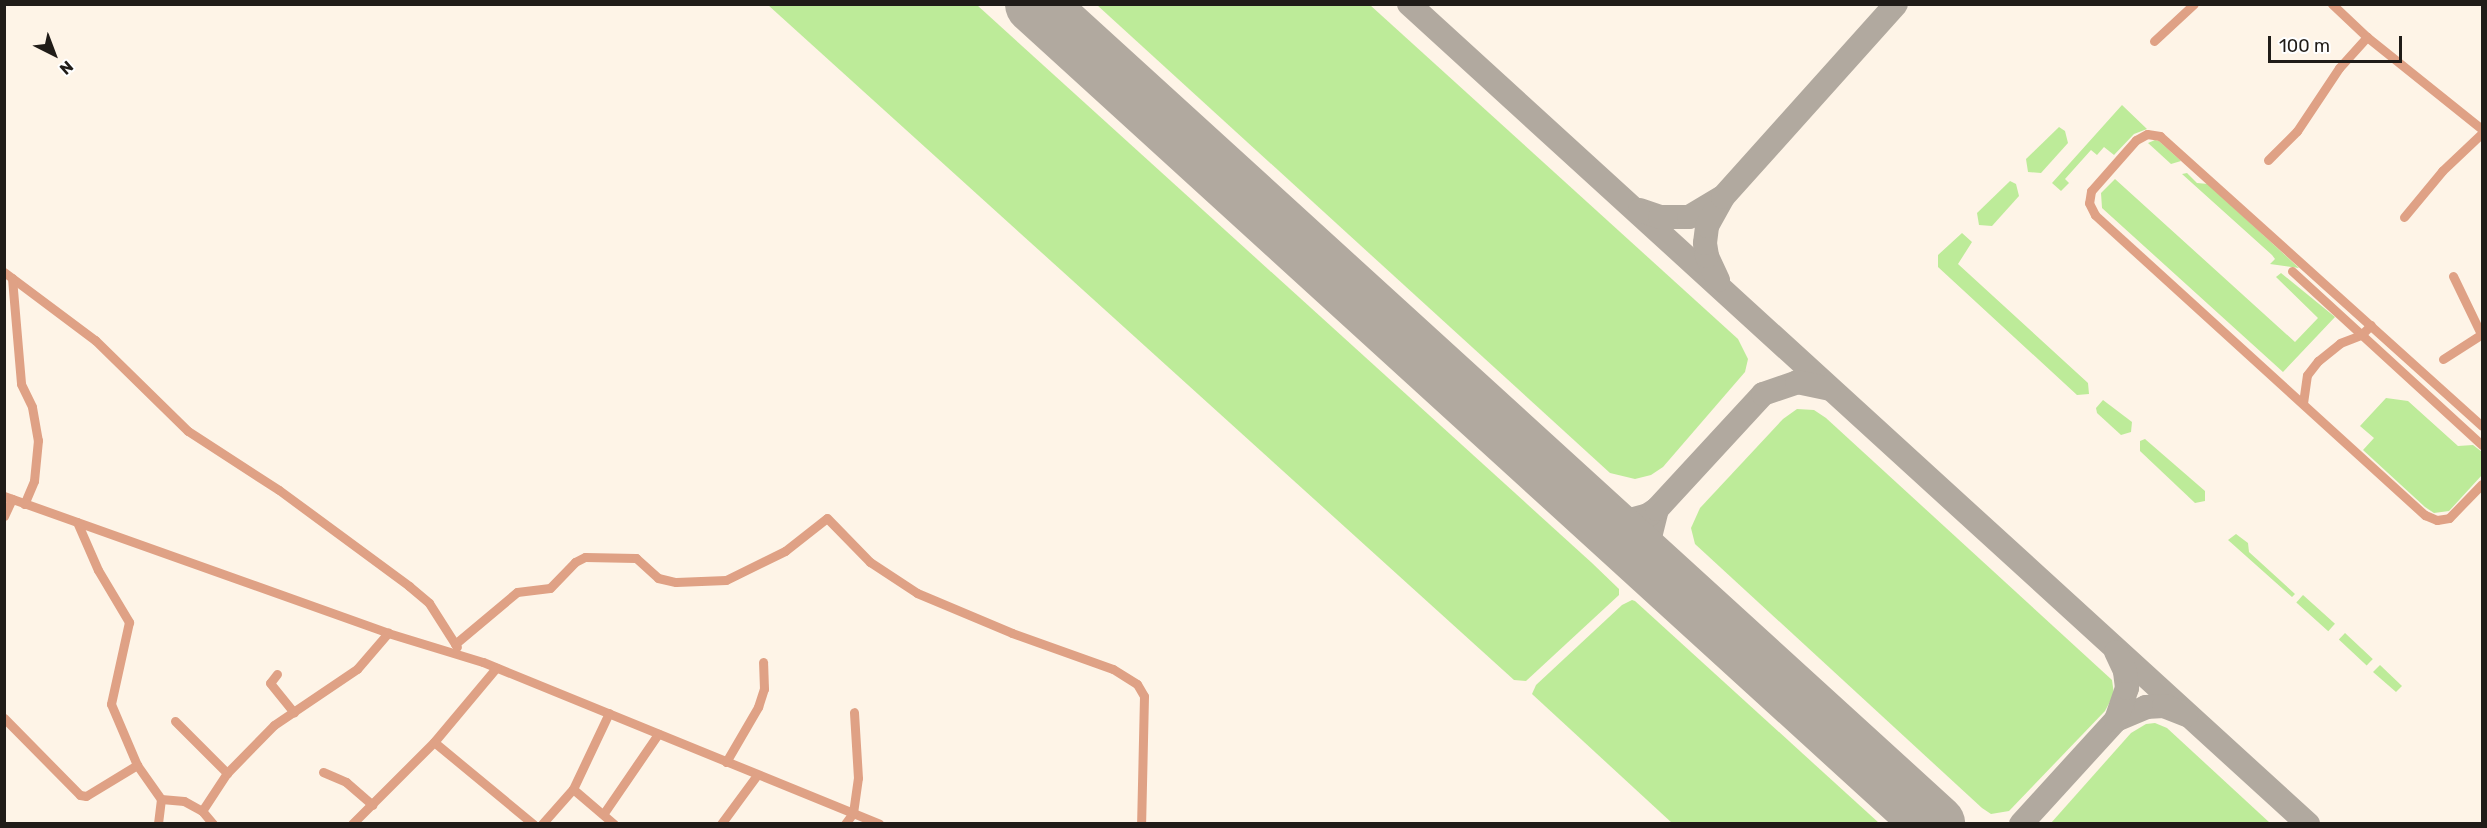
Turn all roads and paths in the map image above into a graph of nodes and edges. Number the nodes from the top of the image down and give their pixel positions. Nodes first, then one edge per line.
1 (2194, 4) edge
2 (2332, 4) edge
3 (2367, 38) junction
4 (2154, 41) dead end
5 (2482, 131) edge
6 (2268, 160) dead end
7 (2404, 217) dead end
8 (2292, 271) dead end
9 (8, 275) edge
10 (2453, 276) dead end
11 (2371, 325) junction
12 (2361, 334) junction
13 (2482, 334) edge
14 (2443, 359) dead end
15 (2302, 404) junction
16 (2482, 426) edge
17 (2482, 445) edge
18 (2482, 484) edge
19 (8, 498) edge
20 (24, 504) junction
21 (4, 516) edge
22 (77, 522) junction
23 (388, 633) junction
24 (455, 644) junction
25 (460, 654) junction
26 (764, 662) dead end
27 (496, 668) junction
28 (277, 674) dead end
29 (854, 712) dead end
30 (294, 713) junction
31 (609, 713) junction
32 (4, 718) edge
33 (175, 721) dead end
34 (658, 734) junction
35 (434, 742) junction
36 (726, 762) junction
37 (137, 765) junction
38 (322, 772) dead end
39 (227, 773) junction
40 (757, 775) junction
41 (573, 789) junction
42 (161, 799) junction
43 (372, 805) junction
44 (202, 811) junction
45 (604, 813) junction
46 (853, 813) junction
47 (356, 822) edge
48 (158, 824) edge
49 (213, 824) edge
50 (533, 824) edge
51 (542, 824) edge
52 (614, 824) edge
53 (721, 824) edge
54 (846, 824) edge
55 (879, 824) edge
56 (1141, 824) edge

1 - 4 street
2 - 3 street
3 - 5 street
3 - 6 street
5 - 7 street
8 - 12 street
9 - 20 street
9 - 24 street
10 - 13 street
11 - 12 street
11 - 15 street
11 - 16 street
12 - 15 street
12 - 17 street
13 - 14 street
15 - 18 street
19 - 20 street
19 - 21 street
20 - 22 street
22 - 23 street
22 - 37 street
23 - 25 street
23 - 30 street
24 - 25 street
24 - 56 street
25 - 27 street
26 - 36 street
27 - 31 street
27 - 35 street
28 - 30 street
29 - 46 street
30 - 39 street
31 - 34 street
31 - 41 street
32 - 37 street
33 - 39 street
34 - 36 street
34 - 45 street
35 - 43 street
35 - 50 street
36 - 40 street
37 - 42 street
38 - 43 street
39 - 44 street
40 - 46 street
40 - 53 street
41 - 45 street
41 - 51 street
42 - 44 street
42 - 48 street
43 - 47 street
44 - 49 street
45 - 52 street
46 - 54 street
46 - 55 street

